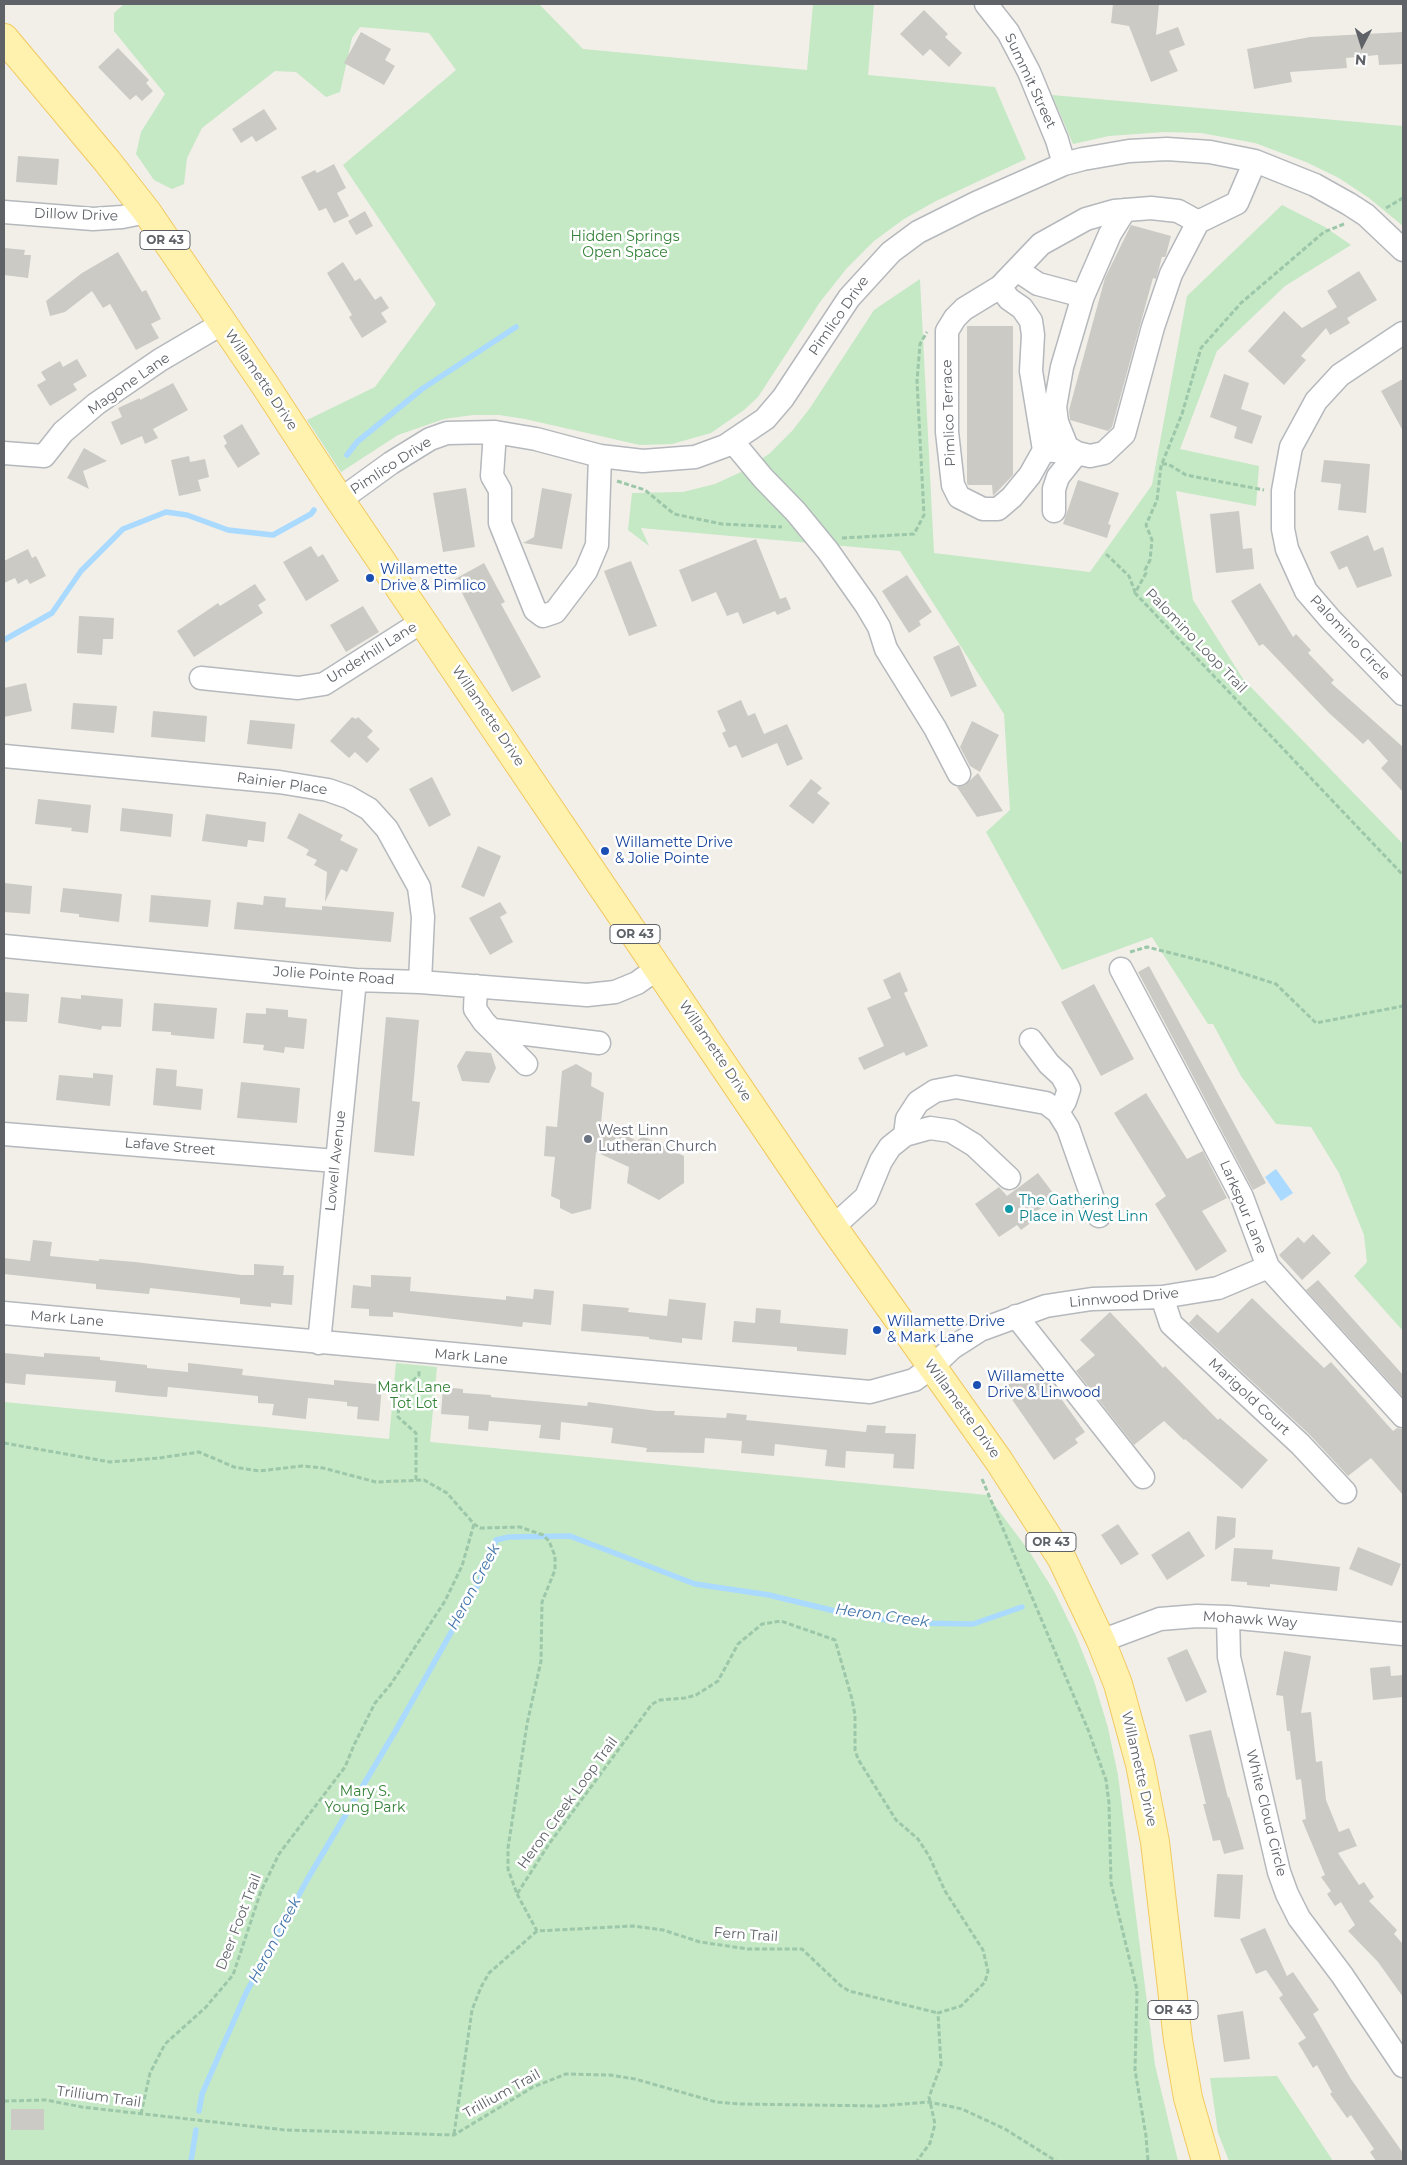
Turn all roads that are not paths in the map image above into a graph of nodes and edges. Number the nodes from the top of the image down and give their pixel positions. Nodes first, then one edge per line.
1 (986, 4) edge
2 (4, 38) edge
3 (1255, 161) junction
4 (1064, 164) junction
5 (1125, 210) junction
6 (4, 212) edge
7 (147, 212) junction
8 (1198, 222) junction
9 (1403, 250) edge
10 (1017, 270) junction
11 (1000, 287) junction
12 (1083, 296) junction
13 (223, 323) junction
14 (1403, 333) edge
15 (495, 432) junction
16 (733, 442) junction
17 (1044, 450) junction
18 (4, 453) edge
19 (1077, 453) junction
20 (600, 456) junction
21 (340, 500) junction
22 (1054, 511) dead end
23 (424, 621) junction
24 (201, 678) dead end
25 (1403, 694) edge
26 (4, 756) edge
27 (959, 774) dead end
28 (4, 946) edge
29 (658, 968) junction
30 (1121, 969) road end
31 (354, 980) junction
32 (420, 982) junction
33 (476, 986) junction
34 (493, 1030) junction
35 (1031, 1040) dead end
36 (599, 1043) dead end
37 (526, 1064) dead end
38 (1058, 1112) junction
39 (4, 1134) edge
40 (905, 1135) junction
41 (336, 1161) junction
42 (1008, 1178) dead end
43 (1099, 1216) dead end
44 (833, 1227) junction
45 (1268, 1268) junction
46 (1162, 1297) junction
47 (4, 1314) edge
48 (1016, 1316) junction
49 (319, 1343) junction
50 (932, 1368) junction
51 (1403, 1416) edge
52 (1143, 1477) dead end
53 (1345, 1492) dead end
54 (1228, 1617) junction
55 (1403, 1634) edge
56 (1101, 1641) junction
57 (1403, 2066) edge
58 (1206, 2161) edge

1 - 4 street, Summit Street
2 - 7 main road, Willamette Drive / OR 43
3 - 4 street, Pimlico Drive
3 - 8 street
3 - 9 street, Pimlico Drive
4 - 16 street, Pimlico Drive
5 - 8 street
5 - 10 street
5 - 12 street
6 - 7 street, Dillow Drive
7 - 13 main road, Willamette Drive / OR 43
8 - 19 street
10 - 11 street
10 - 12 street
11 - 17 street
11 - 17 street, Pimlico Terrace
12 - 19 street
13 - 18 street, Magone Lane
13 - 21 main road, Willamette Drive / OR 43
14 - 25 street, Palomino Circle
15 - 20 street, Pimlico Drive
15 - 20 street
15 - 21 street, Pimlico Drive
16 - 20 street, Pimlico Drive
16 - 27 street
17 - 19 street
19 - 22 street
21 - 23 main road, Willamette Drive / OR 43
23 - 24 street, Underhill Lane
23 - 29 main road, Willamette Drive / OR 43
26 - 32 street, Rainier Place
28 - 31 street, Jolie Pointe Road
29 - 33 street, Jolie Pointe Road
29 - 44 main road, Willamette Drive / OR 43
30 - 45 street, Larkspur Lane
31 - 32 street, Jolie Pointe Road
31 - 41 street, Lowell Avenue
32 - 33 street, Jolie Pointe Road
33 - 34 street
34 - 36 street
34 - 37 street
35 - 38 street
38 - 40 street
38 - 43 street
39 - 41 street, Lafave Street
40 - 42 street
40 - 44 street
41 - 49 street, Lowell Avenue
44 - 50 main road, Willamette Drive / OR 43
45 - 46 street, Linnwood Drive
45 - 51 street, Larkspur Lane
46 - 48 street, Linnwood Drive
46 - 53 street, Marigold Court
47 - 49 street, Mark Lane
48 - 50 street, Linnwood Drive
48 - 52 street
49 - 50 street, Mark Lane
50 - 56 main road, Willamette Drive / OR 43
54 - 55 street, Mohawk Way
54 - 56 street, Mohawk Way
54 - 57 street, White Cloud Circle
56 - 58 main road, Willamette Drive / OR 43

